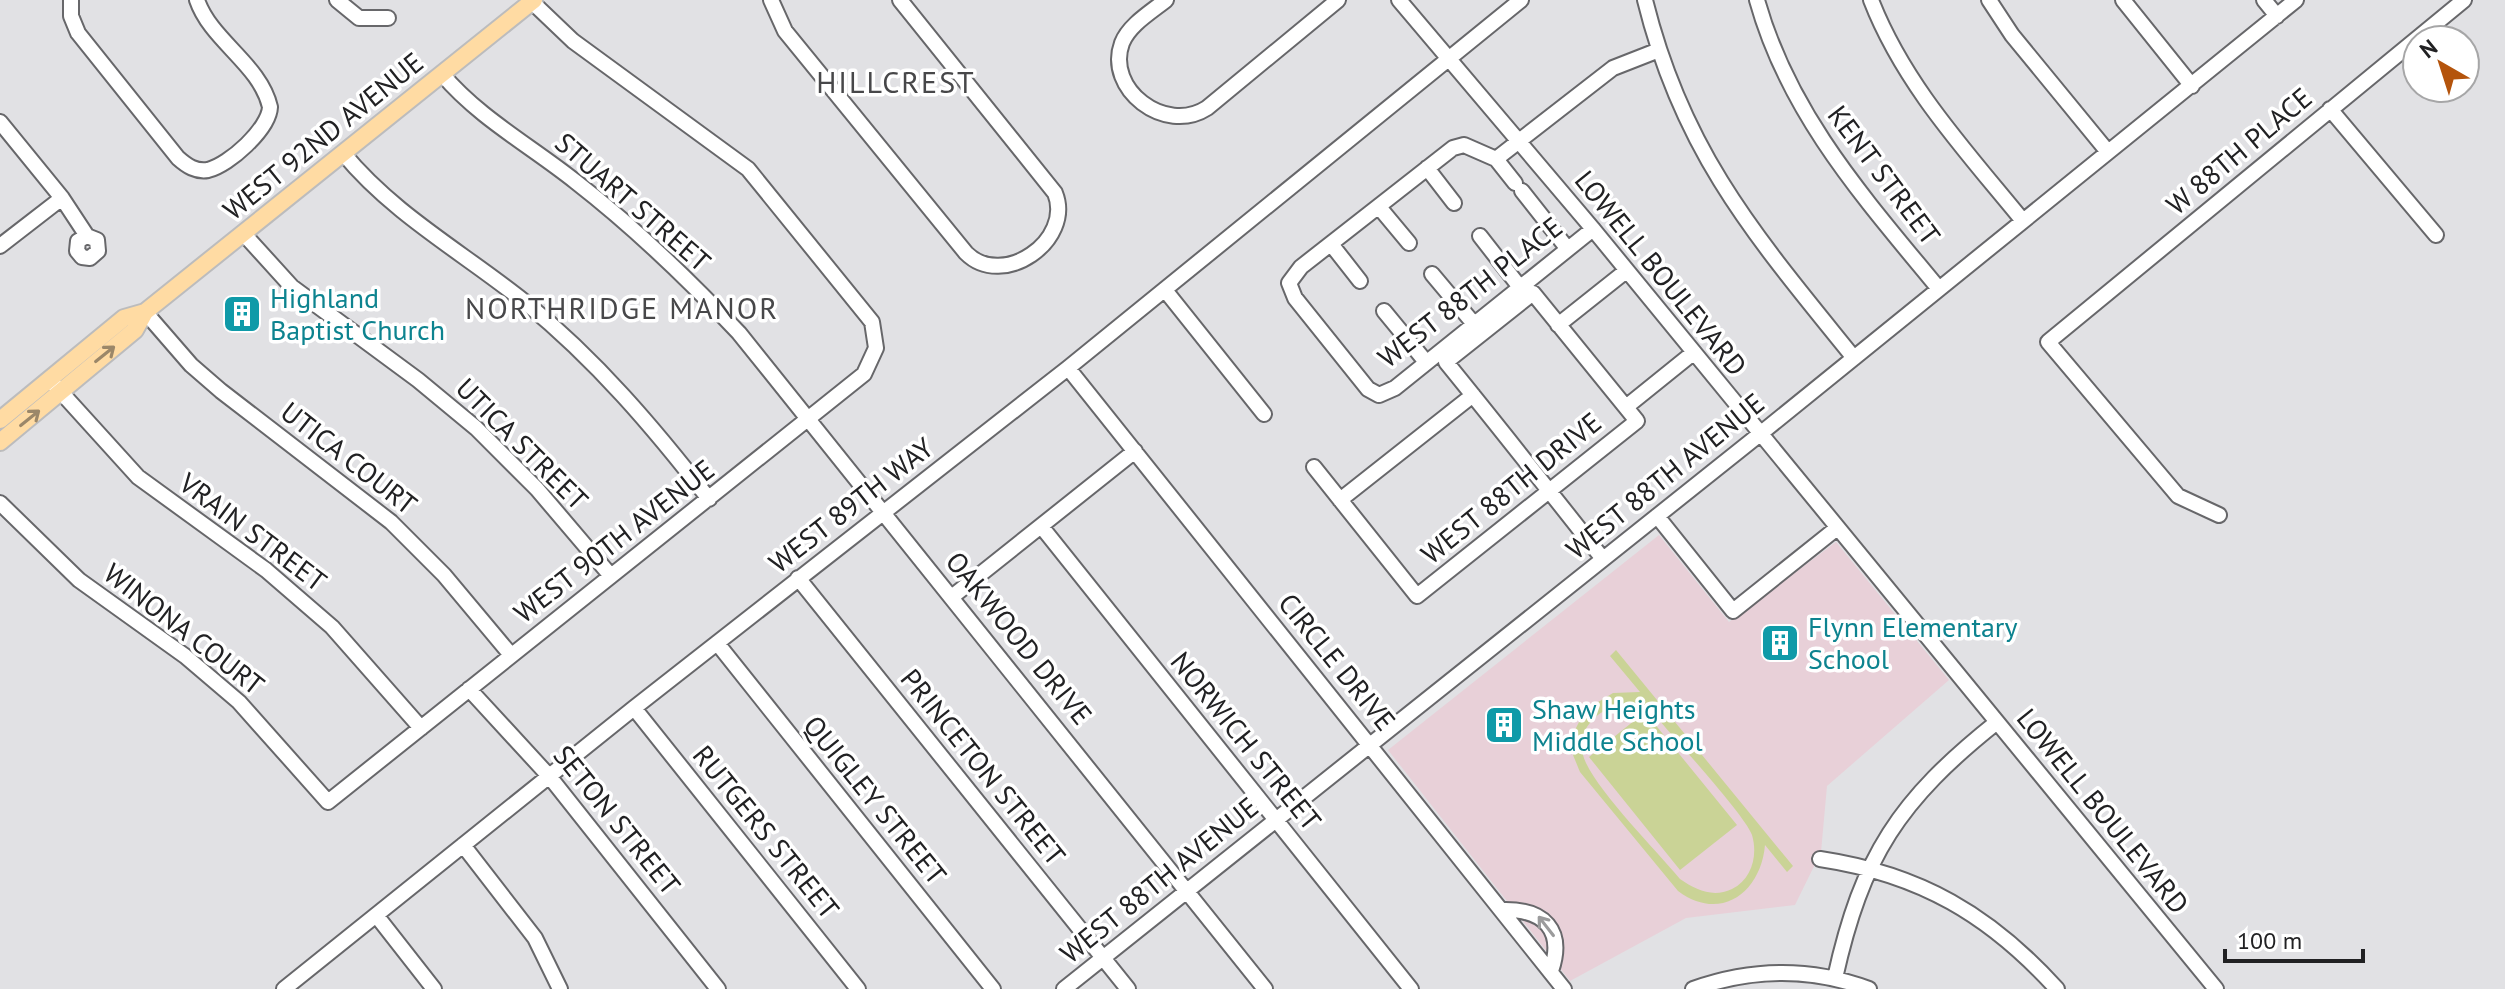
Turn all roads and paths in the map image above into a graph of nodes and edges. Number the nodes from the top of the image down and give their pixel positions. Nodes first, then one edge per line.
1 (71, 0) edge
2 (197, 0) edge
3 (337, 0) edge
4 (771, 0) edge
5 (900, 0) edge
6 (1166, 0) edge
7 (1338, 0) edge
8 (1399, 0) edge
9 (1521, 0) edge
10 (1645, 0) edge
11 (1757, 0) edge
12 (1871, 0) edge
13 (1989, 0) edge
14 (2123, 0) edge
15 (2264, 0) edge
16 (2296, 0) edge
17 (2464, 0) edge
18 (532, 1) edge
19 (2277, 16) junction
20 (388, 18) dead end
21 (1659, 50) junction
22 (1447, 59) junction
23 (442, 74) junction
24 (2192, 86) junction
25 (2330, 109) junction
26 (0, 122) edge
27 (1520, 142) junction
28 (2108, 152) junction
29 (343, 153) junction
30 (1496, 159) junction
31 (1427, 168) junction
32 (62, 198) junction
33 (1454, 203) dead end
34 (1379, 207) junction
35 (2023, 221) junction
36 (1593, 229) junction
37 (243, 233) junction
38 (2436, 235) dead end
39 (87, 236) dead end
40 (1480, 236) dead end
41 (1409, 243) dead end
42 (1331, 244) junction
43 (0, 246) edge
44 (1567, 248) junction
45 (1626, 271) junction
46 (1432, 274) dead end
47 (1360, 281) dead end
48 (1526, 289) junction
49 (1939, 289) junction
50 (1165, 290) junction
51 (1384, 311) dead end
52 (145, 312) junction
53 (1474, 324) junction
54 (1558, 325) junction
55 (1693, 353) junction
56 (1854, 358) junction
57 (1426, 362) junction
58 (1068, 368) junction
59 (56, 387) junction
60 (1473, 395) junction
61 (1626, 407) junction
62 (1264, 414) dead end
63 (0, 420) edge
64 (809, 420) junction
65 (1760, 434) junction
66 (0, 442) edge
67 (1135, 451) junction
68 (1314, 467) dead end
69 (1549, 491) junction
70 (709, 499) junction
71 (1340, 500) junction
72 (0, 503) edge
73 (885, 512) junction
74 (2219, 515) dead end
75 (1657, 516) junction
76 (1041, 526) junction
77 (1837, 528) junction
78 (1603, 559) junction
79 (611, 576) junction
80 (798, 578) junction
81 (953, 596) junction
82 (717, 643) junction
83 (511, 655) junction
84 (469, 689) junction
85 (634, 708) junction
86 (1997, 722) junction
87 (421, 728) junction
88 (1370, 744) junction
89 (549, 776) junction
90 (328, 802) joint
91 (1276, 820) junction
92 (463, 845) junction
93 (1820, 859) dead end
94 (1869, 868) junction
95 (1187, 891) junction
96 (1503, 910) junction
97 (376, 915) junction
98 (1103, 958) junction
99 (1551, 971) junction
100 (1835, 978) junction
101 (288, 988) edge
102 (434, 989) edge
103 (560, 989) edge
104 (718, 989) edge
105 (858, 989) edge
106 (993, 989) edge
107 (1064, 989) edge
108 (1128, 989) edge
109 (1265, 989) edge
110 (1411, 989) edge
111 (1564, 989) edge
112 (1693, 989) edge
113 (1869, 989) edge
114 (2057, 989) edge
115 (2216, 989) edge

1 - 2 street
3 - 20 street
4 - 5 street
6 - 7 street
8 - 22 street, LOWELL BOULEVARD
9 - 22 street, WEST 89TH WAY
10 - 21 street
11 - 49 street, KENT STREET
12 - 35 street
13 - 28 street
14 - 24 street
15 - 19 street
16 - 19 street, WEST 88TH AVENUE
17 - 25 street, W 88TH PLACE
18 - 23 main road, WEST 92ND AVENUE
18 - 64 street, WEST 90TH AVENUE
19 - 24 street, WEST 88TH AVENUE
21 - 27 street
21 - 56 street
22 - 27 street, LOWELL BOULEVARD
22 - 50 street, WEST 89TH WAY
23 - 29 main road, WEST 92ND AVENUE
23 - 64 street, STUART STREET
24 - 28 street, WEST 88TH AVENUE
25 - 38 street
25 - 74 street, W 88TH PLACE
26 - 32 street
27 - 30 street
27 - 36 street, LOWELL BOULEVARD
28 - 35 street, WEST 88TH AVENUE
29 - 37 main road, WEST 92ND AVENUE
29 - 70 street
30 - 31 street
30 - 44 street
31 - 33 street
31 - 34 street
32 - 39 street
32 - 43 street
34 - 41 street
34 - 42 street
35 - 49 street, WEST 88TH AVENUE
36 - 44 street, WEST 88TH PLACE
36 - 45 street, LOWELL BOULEVARD
37 - 52 main road, WEST 92ND AVENUE
37 - 79 street, UTICA STREET
40 - 48 street
42 - 47 street
42 - 57 street, WEST 88TH PLACE
44 - 48 street, WEST 88TH PLACE
45 - 54 street
45 - 55 street, LOWELL BOULEVARD
46 - 53 street
48 - 53 street, WEST 88TH PLACE
48 - 54 street
48 - 60 street
49 - 56 street, WEST 88TH AVENUE
50 - 58 street, WEST 89TH WAY
50 - 62 street
51 - 57 street
52 - 59 main road, WEST 92ND AVENUE
52 - 83 street, UTICA COURT
53 - 57 street, WEST 88TH PLACE
54 - 61 street
55 - 61 street, WEST 88TH DRIVE
55 - 65 street, LOWELL BOULEVARD
56 - 65 street, WEST 88TH AVENUE
58 - 67 street, CIRCLE DRIVE
58 - 73 street, WEST 89TH WAY
59 - 63 main road, WEST 92ND AVENUE
66 -> 59 main road, WEST 92ND AVENUE
59 - 87 street, VRAIN STREET
60 - 69 street
60 - 71 street
61 - 69 street, WEST 88TH DRIVE
64 - 70 street, WEST 90TH AVENUE
64 - 73 street, OAKWOOD DRIVE
65 - 75 street, WEST 88TH AVENUE
65 - 77 street, LOWELL BOULEVARD
67 - 76 street
67 - 88 street, CIRCLE DRIVE
68 - 71 street
69 - 71 street, WEST 88TH DRIVE
69 - 78 street
70 - 79 street, WEST 90TH AVENUE
72 - 90 street, WINONA COURT
73 - 80 street, WEST 89TH WAY
73 - 81 street, OAKWOOD DRIVE
75 - 77 street
75 - 78 street, WEST 88TH AVENUE
76 - 81 street
76 - 91 street, NORWICH STREET
77 - 86 street, LOWELL BOULEVARD
78 - 88 street, WEST 88TH AVENUE
79 - 83 street, WEST 90TH AVENUE
80 - 82 street, WEST 89TH WAY
80 - 98 street, PRINCETON STREET
81 - 95 street, OAKWOOD DRIVE
82 - 85 street, WEST 89TH WAY
82 - 106 street, QUIGLEY STREET
83 - 84 street, WEST 90TH AVENUE
84 - 87 street, WEST 90TH AVENUE
84 - 89 street, SETON STREET
85 - 89 street, WEST 89TH WAY
85 - 105 street, RUTGERS STREET
86 - 94 street
86 - 115 street, LOWELL BOULEVARD
87 - 90 street, WEST 90TH AVENUE
88 - 91 street, WEST 88TH AVENUE
88 - 96 street, CIRCLE DRIVE
89 - 92 street, WEST 89TH WAY
89 - 104 street, SETON STREET
91 - 95 street, WEST 88TH AVENUE
91 - 110 street, NORWICH STREET
92 - 97 street, WEST 89TH WAY
92 - 103 street
93 - 94 street
94 - 100 street
94 - 114 street
95 - 98 street, WEST 88TH AVENUE
95 - 109 street, OAKWOOD DRIVE
96 - 99 street, CIRCLE DRIVE
99 -> 96 street
97 - 101 street, WEST 89TH WAY
97 - 102 street
98 - 107 street, WEST 88TH AVENUE
98 - 108 street, PRINCETON STREET
99 - 111 street, CIRCLE DRIVE
100 - 112 street
100 - 113 street

